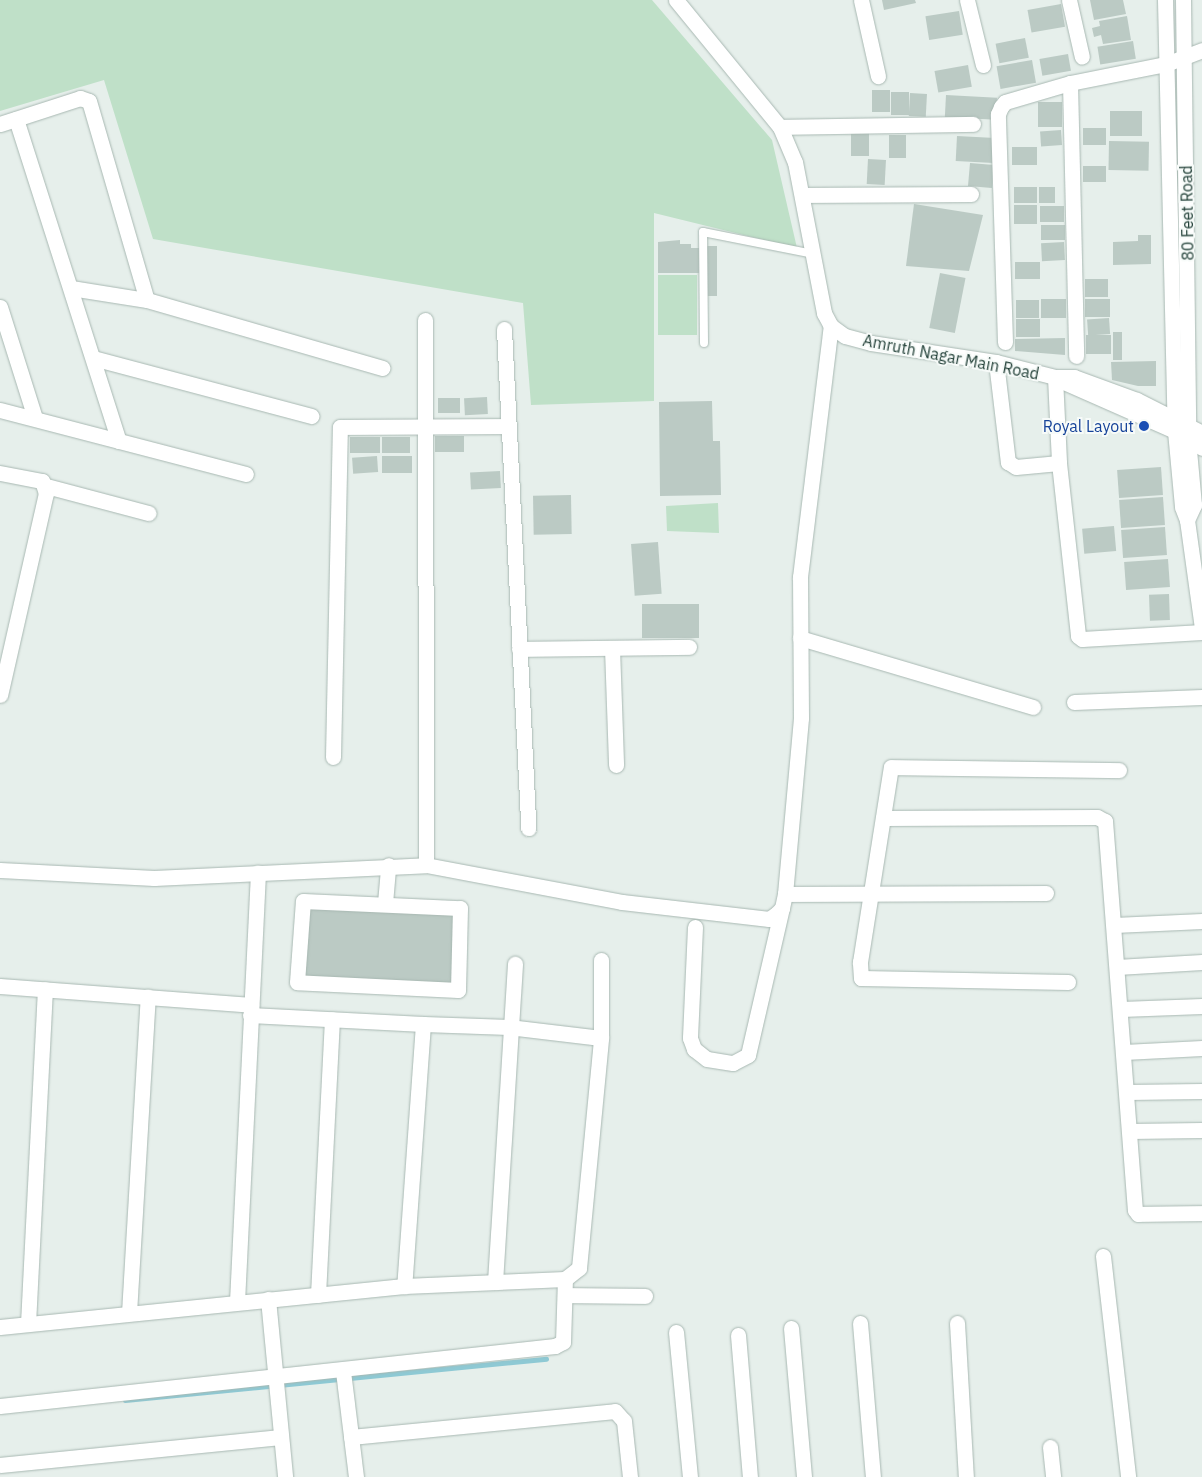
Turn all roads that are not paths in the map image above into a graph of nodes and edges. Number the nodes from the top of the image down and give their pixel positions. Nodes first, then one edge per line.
1 (679, 0) edge
2 (861, 0) edge
3 (967, 0) edge
4 (1069, 0) edge
5 (1165, 0) edge
6 (1183, 0) edge
7 (1202, 50) edge
8 (1185, 54) junction
9 (1082, 57) dead end
10 (983, 64) dead end
11 (1166, 64) junction
12 (878, 76) dead end
13 (1070, 83) junction
14 (16, 119) junction
15 (0, 124) edge
16 (973, 124) dead end
17 (780, 127) junction
18 (971, 194) dead end
19 (802, 195) junction
20 (813, 254) junction
21 (71, 288) junction
22 (147, 300) junction
23 (0, 307) edge
24 (425, 320) dead end
25 (831, 326) junction
26 (504, 328) dead end
27 (1005, 342) dead end
28 (704, 343) dead end
29 (1076, 356) dead end
30 (93, 358) junction
31 (996, 362) junction
32 (382, 368) dead end
33 (1055, 377) junction
34 (0, 410) edge
35 (311, 416) dead end
36 (35, 418) junction
37 (425, 426) junction
38 (509, 426) junction
39 (1186, 429) edge
40 (119, 441) junction
41 (1202, 448) edge
42 (1059, 463) junction
43 (0, 473) edge
44 (246, 474) dead end
45 (46, 486) junction
46 (148, 513) dead end
47 (1202, 630) edge
48 (800, 638) junction
49 (689, 646) dead end
50 (612, 648) junction
51 (519, 650) junction
52 (0, 695) edge
53 (1202, 697) edge
54 (1074, 702) dead end
55 (1034, 707) dead end
56 (333, 757) dead end
57 (616, 765) dead end
58 (1119, 770) dead end
59 (883, 818) junction
60 (528, 828) dead end
61 (388, 865) junction
62 (426, 865) junction
63 (0, 870) edge
64 (258, 873) junction
65 (870, 893) junction
66 (1046, 893) dead end
67 (786, 894) junction
68 (386, 903) junction
69 (782, 908) junction
70 (1202, 921) edge
71 (1114, 925) junction
72 (695, 927) dead end
73 (601, 960) dead end
74 (1202, 962) edge
75 (515, 964) dead end
76 (1117, 967) junction
77 (1068, 982) dead end
78 (0, 986) edge
79 (45, 989) junction
80 (148, 997) junction
81 (1202, 1006) edge
82 (1120, 1009) junction
83 (250, 1010) junction
84 (332, 1019) junction
85 (423, 1024) junction
86 (508, 1027) junction
87 (601, 1038) junction
88 (1202, 1048) edge
89 (1124, 1052) junction
90 (1202, 1090) edge
91 (1127, 1092) junction
92 (1202, 1130) edge
93 (1130, 1131) junction
94 (1202, 1213) edge
95 (1103, 1256) dead end
96 (565, 1279) junction
97 (495, 1282) junction
98 (404, 1286) junction
99 (318, 1295) junction
100 (565, 1295) junction
101 (646, 1296) dead end
102 (268, 1299) junction
103 (237, 1302) junction
104 (130, 1313) junction
105 (860, 1323) dead end
106 (956, 1323) dead end
107 (28, 1324) junction
108 (0, 1327) edge
109 (791, 1328) dead end
110 (676, 1332) dead end
111 (738, 1335) dead end
112 (343, 1371) junction
113 (276, 1377) junction
114 (0, 1406) edge
115 (282, 1437) junction
116 (351, 1437) junction
117 (1050, 1447) dead end
118 (0, 1465) edge
119 (285, 1477) edge
120 (356, 1477) edge
121 (630, 1477) edge
122 (690, 1477) edge
123 (750, 1477) edge
124 (804, 1477) edge
125 (873, 1477) edge
126 (966, 1477) edge
127 (1052, 1477) edge
128 (1128, 1477) edge

1 - 17 street
2 - 12 street
3 - 10 street
4 - 9 street
5 - 11 street, 80 Feet Road
6 - 8 street, 80 Feet Road
7 - 8 street
8 - 11 street
8 - 39 street, 80 Feet Road
11 - 13 street
11 - 39 street, 80 Feet Road
13 - 27 street
13 - 29 street
14 - 15 street
14 - 21 street
14 - 22 street
16 - 17 street
17 - 19 street
18 - 19 street
19 - 20 street
20 - 25 street
20 - 28 lane
21 - 22 street
21 - 30 street
22 - 32 street
23 - 36 street
24 - 37 street
25 - 31 street, Amruth Nagar Main Road
25 - 48 street
26 - 38 street
30 - 35 street
30 - 40 street
31 - 33 street, Amruth Nagar Main Road
31 - 42 street
33 - 39 street, Amruth Nagar Main Road
33 - 42 street
34 - 36 street
36 - 40 street
37 - 38 street
37 - 56 street
37 - 62 street
38 - 51 street
39 - 41 street, Amruth Nagar Main Road
39 - 47 street
40 - 44 street
42 - 47 street
43 - 45 street
45 - 46 street
45 - 52 street
48 - 55 street
48 - 67 street
49 - 50 street
50 - 51 street
50 - 57 street
51 - 60 street
53 - 54 street
58 - 59 street
59 - 65 street
59 - 71 street
61 - 62 street
61 - 64 street
61 - 68 street
62 - 69 street
63 - 64 street
64 - 83 street
65 - 66 street
65 - 67 street
65 - 77 street
67 - 69 street
68 - 68 street
69 - 72 street
70 - 71 street
71 - 76 street
73 - 87 street
74 - 76 street
75 - 86 street
76 - 82 street
78 - 79 street
79 - 80 street
79 - 107 street
80 - 83 street
80 - 104 street
81 - 82 street
82 - 89 street
83 - 84 street
83 - 103 street
84 - 85 street
84 - 99 street
85 - 86 street
85 - 98 street
86 - 87 street
86 - 97 street
87 - 96 street
88 - 89 street
89 - 91 street
90 - 91 street
91 - 93 street
92 - 93 street
93 - 94 street
95 - 128 street
96 - 97 street
96 - 100 street
97 - 98 street
98 - 99 street
99 - 102 street
100 - 101 street
100 - 112 street
102 - 103 street
102 - 113 street
103 - 104 street
104 - 107 street
105 - 125 street
106 - 126 street
107 - 108 street
109 - 124 street
110 - 122 street
111 - 123 street
112 - 113 street
112 - 116 street
113 - 114 street
113 - 115 street
115 - 118 street
115 - 119 street
116 - 120 street
116 - 121 street
117 - 127 street

